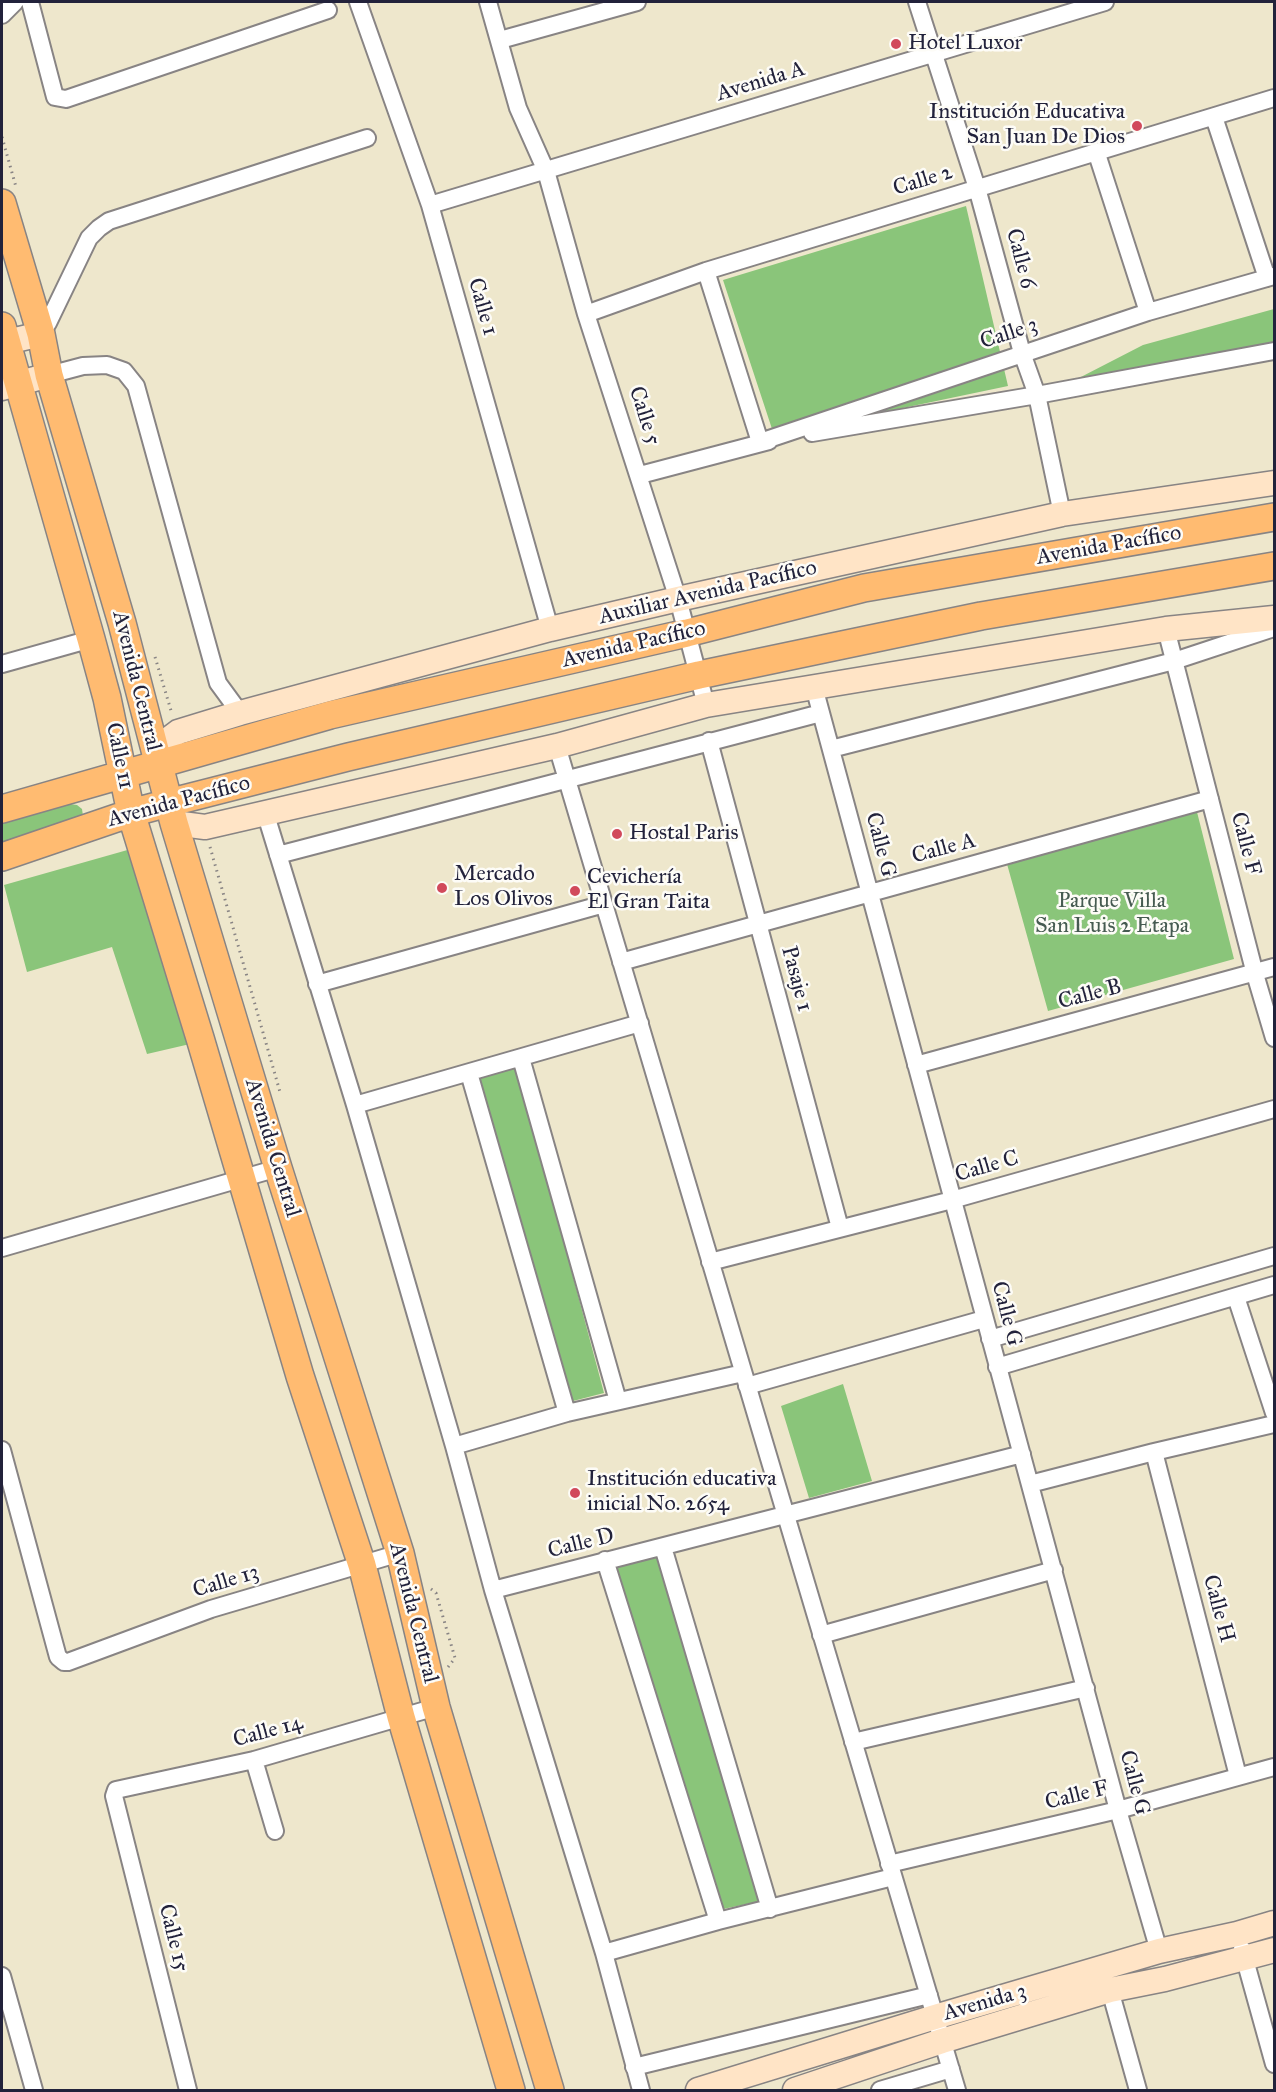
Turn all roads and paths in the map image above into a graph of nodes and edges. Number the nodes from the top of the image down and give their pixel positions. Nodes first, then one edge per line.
1 (15, 2) edge
2 (30, 2) edge
3 (358, 2) edge
4 (488, 2) edge
5 (637, 2) edge
6 (917, 2) edge
7 (1105, 2) edge
8 (618, 4) edge
9 (328, 10) dead end
10 (2, 15) edge
11 (500, 39) junction
12 (935, 52) junction
13 (1275, 98) edge
14 (1214, 117) junction
15 (2, 137) edge
16 (367, 138) dead end
17 (1096, 151) junction
18 (546, 171) junction
19 (977, 188) junction
20 (10, 197) edge
21 (430, 205) junction
22 (706, 271) junction
23 (1271, 277) edge
24 (1148, 312) junction
25 (586, 314) junction
26 (41, 334) junction
27 (3, 337) edge
28 (1275, 351) edge
29 (1022, 353) junction
30 (49, 375) junction
31 (10, 385) edge
32 (1036, 395) junction
33 (760, 442) junction
34 (640, 475) junction
35 (1275, 483) edge
36 (1062, 514) junction
37 (1275, 517) edge
38 (1275, 566) edge
39 (678, 599) junction
40 (1275, 618) edge
41 (1275, 628) edge
42 (1166, 629) junction
43 (550, 630) junction
44 (687, 633) junction
45 (91, 639) junction
46 (154, 652) dead end
47 (1174, 661) junction
48 (2, 664) edge
49 (699, 675) junction
50 (814, 687) junction
51 (107, 698) joint
52 (706, 705) junction
53 (240, 713) junction
54 (821, 713) junction
55 (178, 732) junction
56 (709, 741) junction
57 (557, 746) junction
58 (831, 749) junction
59 (155, 757) junction
60 (123, 775) junction
61 (567, 781) junction
62 (1210, 799) junction
63 (2, 809) edge
64 (265, 812) junction
65 (131, 813) junction
66 (171, 813) junction
67 (205, 827) junction
68 (278, 855) junction
69 (2, 857) edge
70 (870, 893) junction
71 (604, 904) junction
72 (758, 924) junction
73 (621, 962) junction
74 (1275, 967) edge
75 (1255, 974) junction
76 (317, 984) junction
77 (640, 1023) junction
78 (1275, 1038) edge
79 (521, 1058) junction
80 (916, 1065) junction
81 (469, 1073) junction
82 (283, 1101) dead end
83 (355, 1105) junction
84 (1275, 1109) edge
85 (278, 1168) junction
86 (242, 1178) junction
87 (952, 1200) junction
88 (840, 1228) junction
89 (2, 1248) edge
90 (1275, 1256) edge
91 (710, 1262) junction
92 (1275, 1285) edge
93 (1236, 1297) junction
94 (984, 1319) junction
95 (990, 1339) junction
96 (997, 1367) junction
97 (745, 1379) junction
98 (618, 1401) junction
99 (567, 1413) junction
100 (1274, 1423) edge
101 (454, 1446) junction
102 (2, 1450) edge
103 (1154, 1452) junction
104 (1022, 1454) junction
105 (1030, 1484) junction
106 (785, 1515) junction
107 (663, 1547) junction
108 (400, 1553) junction
109 (605, 1560) junction
110 (362, 1565) junction
111 (1054, 1570) junction
112 (428, 1587) dead end
113 (493, 1590) junction
114 (821, 1635) junction
115 (448, 1668) dead end
116 (1086, 1688) junction
117 (436, 1707) junction
118 (401, 1717) junction
119 (853, 1742) junction
120 (254, 1760) junction
121 (1275, 1767) edge
122 (1238, 1776) junction
123 (114, 1796) joint
124 (1118, 1810) junction
125 (274, 1831) dead end
126 (891, 1871) junction
127 (770, 1909) junction
128 (718, 1921) junction
129 (1275, 1923) edge
130 (1237, 1934) junction
131 (1275, 1950) edge
132 (1159, 1952) junction
133 (604, 1953) junction
134 (1244, 1958) junction
135 (2, 1976) edge
136 (1110, 1990) junction
137 (932, 2006) junction
138 (942, 2041) junction
139 (1275, 2064) edge
140 (634, 2067) junction
141 (951, 2069) junction
142 (34, 2091) edge
143 (188, 2091) edge
144 (511, 2091) edge
145 (550, 2091) edge
146 (641, 2091) edge
147 (698, 2091) edge
148 (795, 2091) edge
149 (880, 2091) edge
150 (957, 2091) edge
151 (1138, 2091) edge

1 - 10 street
2 - 9 street
3 - 21 street, Calle 1
4 - 11 street
5 - 8 street
6 - 12 street, Calle 6
7 - 12 street, Avenida A
8 - 11 street
11 - 18 street
12 - 18 street, Avenida A
12 - 19 street, Calle 6
13 - 14 street, Calle 2
14 - 17 street, Calle 2
14 - 23 street
15 - 20 path
16 - 26 street
17 - 19 street, Calle 2
17 - 24 street
18 - 21 street, Avenida A
18 - 25 street, Calle 5
19 - 22 street, Calle 2
19 - 29 street, Calle 6
20 - 26 main road, Avenida Central
21 - 43 street, Calle 1
22 - 25 street, Calle 2
22 - 33 street
23 - 24 street, Calle 3
24 - 29 street, Calle 3
25 - 34 street, Calle 5
26 - 27 main road
26 - 30 main road, Avenida Central
27 - 31 main road, Avenida Central
28 - 32 street, Calle 3
29 - 32 street, Calle 6
29 - 33 street, Calle 3
30 - 31 main road
30 - 53 street
30 - 59 main road, Avenida Central
31 - 45 main road, Avenida Central
32 - 33 street, Calle 3
32 - 36 street, Calle 6
33 - 34 street, Calle 3
34 - 39 street, Calle 5
35 - 36 main road, Auxiliar Avenida Pacífico
36 - 39 main road, Auxiliar Avenida Pacífico
37 - 44 main road, Avenida Pacífico
38 - 49 main road, Avenida Pacífico
39 - 43 main road, Auxiliar Avenida Pacífico
39 - 44 street, Calle 5
40 - 42 main road
41 - 47 street
42 - 47 street, Calle F
42 - 50 main road
43 - 53 main road, Auxiliar Avenida Pacífico
44 - 49 street, Calle 5
44 - 59 main road, Avenida Pacífico
45 - 48 street
45 - 51 main road, Avenida Central
46 - 55 path
47 - 58 street
47 - 62 street, Calle F
49 - 52 street
49 - 66 main road, Avenida Pacífico
50 - 52 main road
50 - 54 street, Calle G
51 - 60 main road, Calle 11
52 - 57 main road
53 - 55 main road, Auxiliar Avenida Pacífico
54 - 56 street
54 - 58 street, Calle G
55 - 59 main road, Auxiliar Avenida Pacífico
56 - 61 street
56 - 72 street, Pasaje 1
57 - 61 street
57 - 64 main road
58 - 70 street, Calle G
59 - 60 main road, Avenida Pacífico
59 - 66 main road, Avenida Central
60 - 63 main road, Avenida Pacífico
60 - 65 main road, Calle 11
61 - 68 street
61 - 71 street
62 - 70 street, Calle A
62 - 75 street, Calle F
64 - 67 main road
64 - 68 street
65 - 66 main road, Avenida Pacífico
65 - 69 main road, Avenida Pacífico
65 - 86 main road, Avenida Central
66 - 67 main road
66 - 85 main road, Avenida Central
67 - 82 path
68 - 76 street
70 - 72 street, Calle A
70 - 80 street, Calle G
71 - 73 street
71 - 76 street
72 - 73 street, Calle A
72 - 88 street, Pasaje 1
73 - 77 street
74 - 75 street, Calle B
75 - 78 street, Calle F
75 - 80 street, Calle B
76 - 83 street
77 - 79 street
77 - 91 street
79 - 81 street
79 - 98 street
80 - 87 street, Calle G
81 - 83 street
81 - 99 street
83 - 101 street
84 - 87 street, Calle C
85 - 86 street
85 - 108 main road, Avenida Central
86 - 89 street
86 - 110 main road, Avenida Central
87 - 88 street, Calle C
87 - 94 street, Calle G
88 - 91 street, Calle C
90 - 95 street
91 - 97 street
92 - 93 street
93 - 96 street
93 - 100 street
94 - 95 street, Calle G
94 - 97 street
95 - 96 street, Calle G
96 - 104 street, Calle G
97 - 98 street
97 - 106 street
98 - 99 street
99 - 101 street
100 - 103 street
101 - 113 street
102 - 110 street, Calle 13
103 - 105 street
103 - 122 street, Calle H
104 - 105 street, Calle G
104 - 106 street, Calle D
105 - 111 street, Calle G
106 - 107 street, Calle D
106 - 114 street
107 - 109 street, Calle D
107 - 127 street
108 - 110 street, Calle 13
108 - 117 main road, Avenida Central
109 - 113 street, Calle D
109 - 128 street
110 - 118 main road, Avenida Central
111 - 114 street
111 - 116 street, Calle G
112 - 115 path
113 - 133 street
114 - 119 street
116 - 119 street
116 - 124 street, Calle G
117 - 118 street, Calle 14
117 - 145 main road, Avenida Central
118 - 120 street, Calle 14
118 - 144 main road, Avenida Central
119 - 126 street
120 - 123 street, Calle 14
120 - 125 street
121 - 122 street, Calle F
122 - 124 street, Calle F
123 - 143 street, Calle 15
124 - 126 street, Calle F
124 - 132 street, Calle G
126 - 127 street, Calle F
126 - 137 street
127 - 128 street, Calle F
128 - 133 street, Calle F
129 - 130 main road, Avenida 3
130 - 132 main road, Avenida 3
130 - 134 street
131 - 134 main road, Avenida 3
132 - 137 main road, Avenida 3
133 - 140 street
134 - 136 main road, Avenida 3
134 - 139 street
135 - 142 street
136 - 138 main road, Avenida 3
136 - 151 street
137 - 138 street
137 - 140 street
137 - 147 main road, Avenida 3
138 - 141 street
138 - 148 main road, Avenida 3
140 - 146 street
141 - 149 street
141 - 150 street

